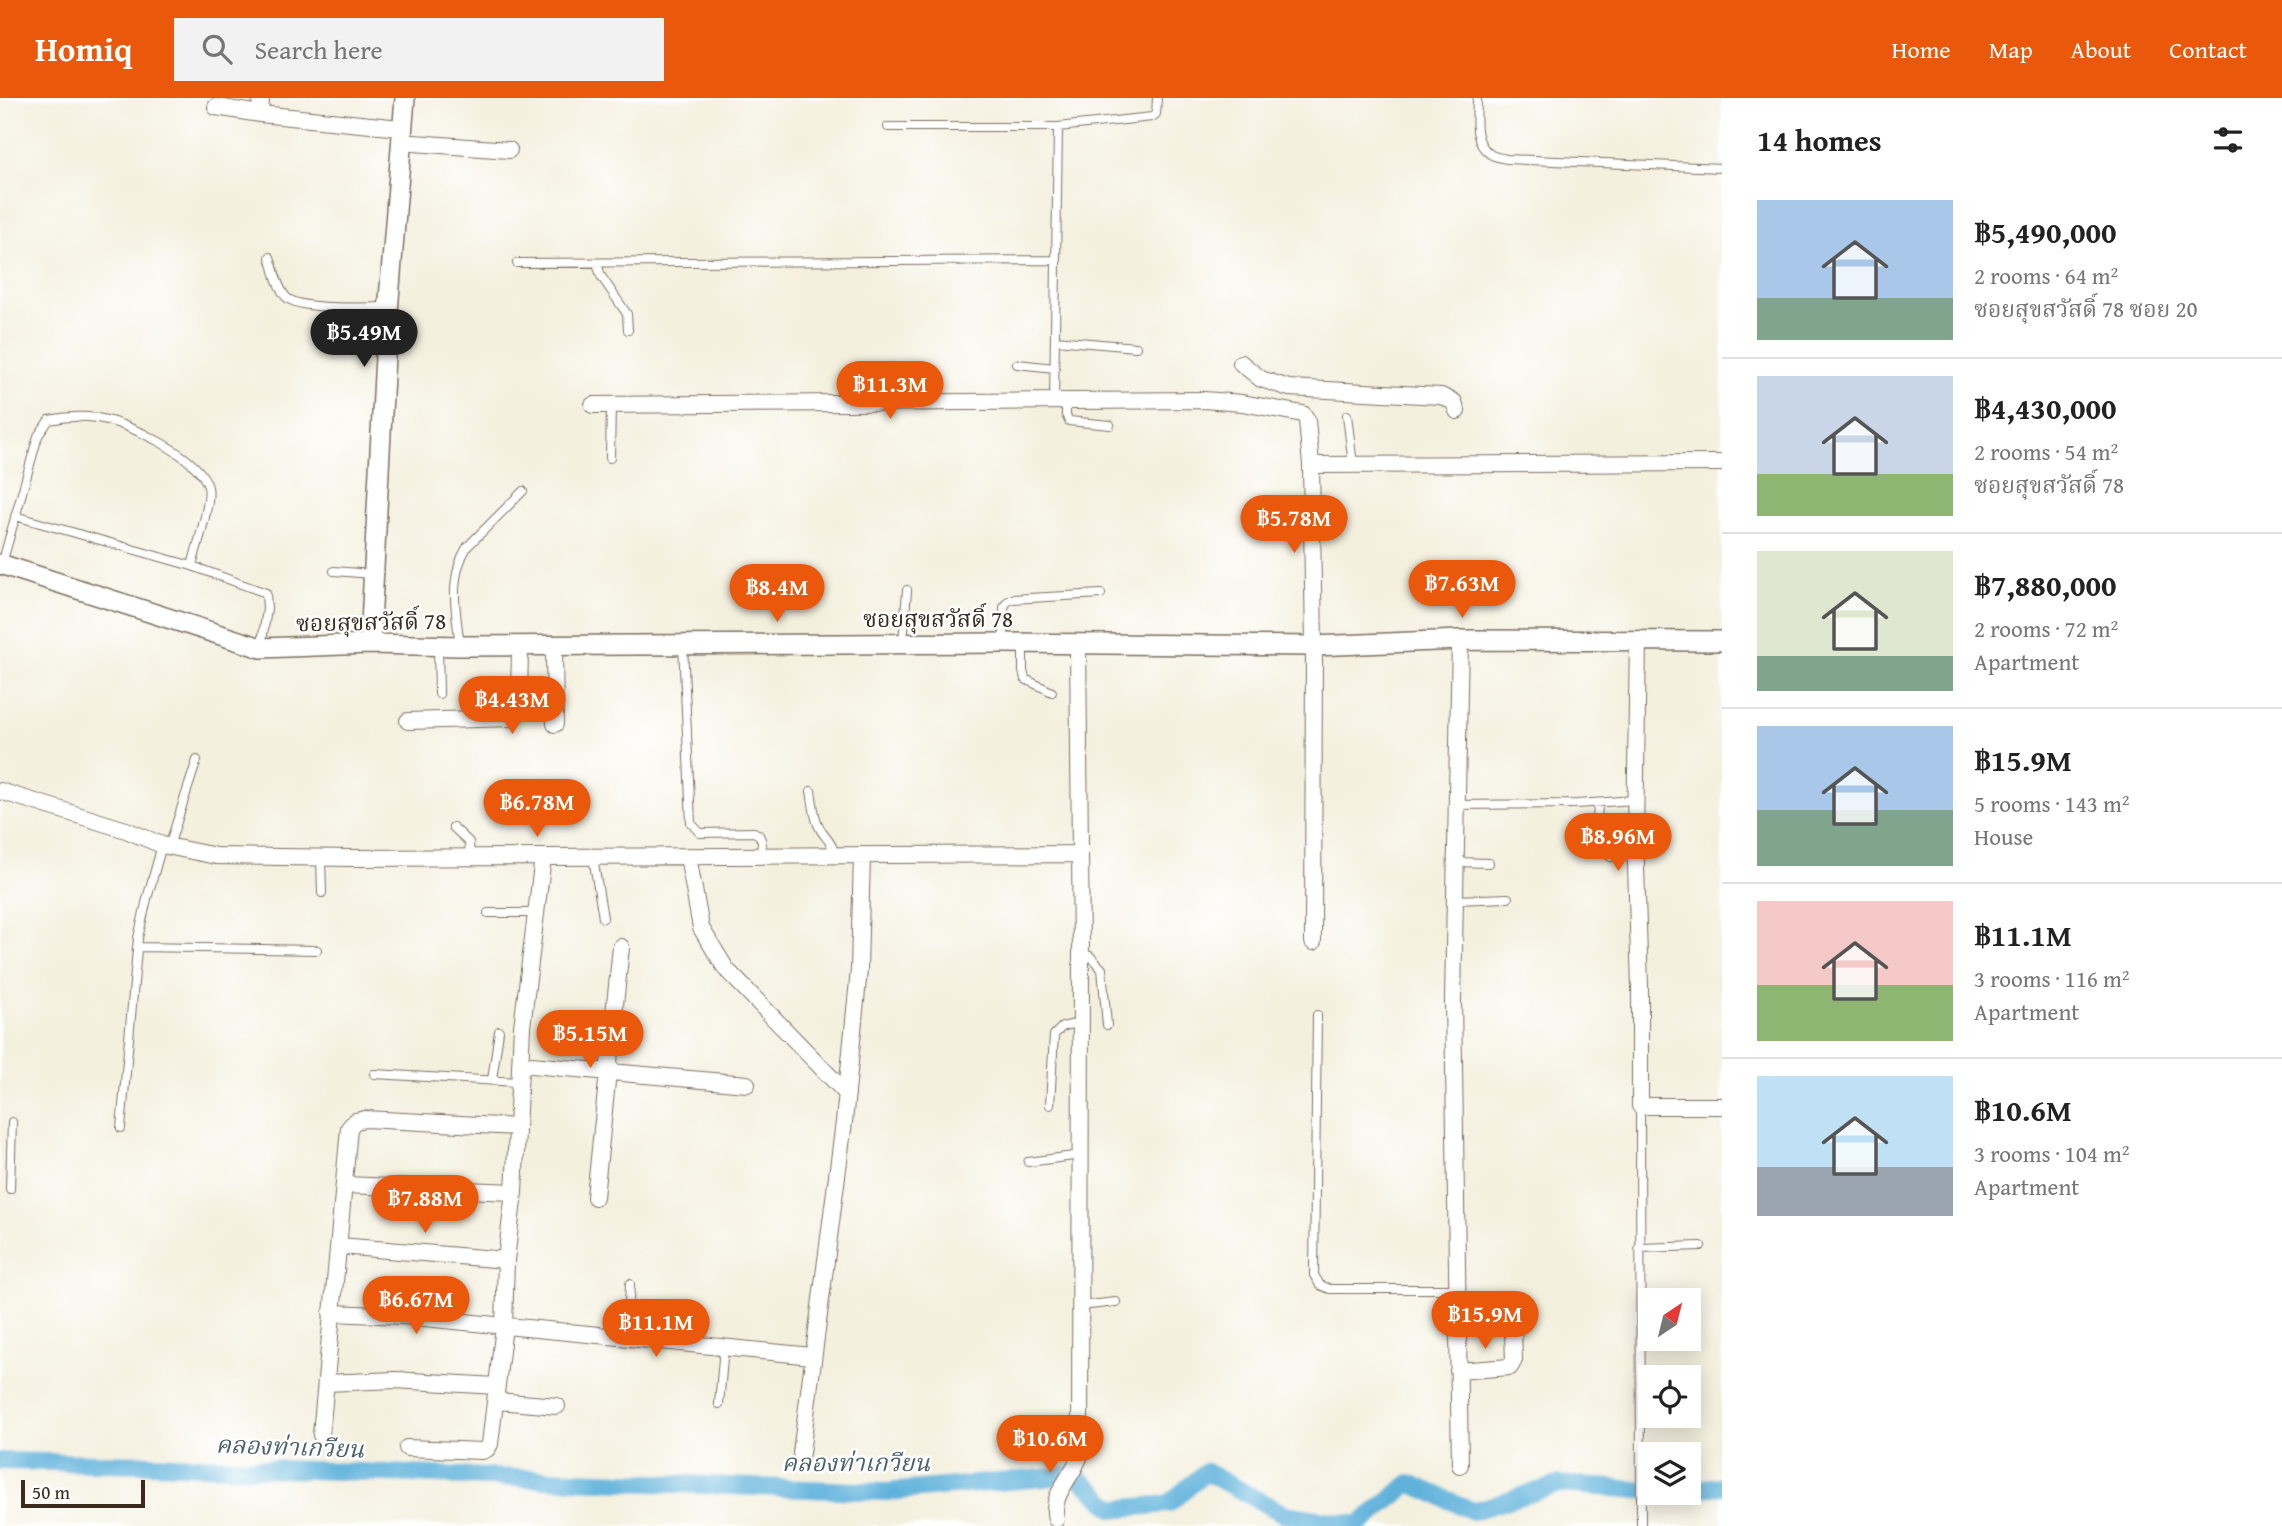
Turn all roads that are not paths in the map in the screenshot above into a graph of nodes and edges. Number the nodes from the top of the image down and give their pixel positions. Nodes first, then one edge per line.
1 (405, 98) edge
2 (1157, 98) edge
3 (1477, 98) edge
4 (261, 106) edge
5 (216, 107) dead end
6 (888, 127) dead end
7 (1058, 127) junction
8 (400, 135) junction
9 (509, 150) dead end
10 (1722, 168) edge
11 (270, 257) dead end
12 (1056, 260) junction
13 (517, 263) dead end
14 (597, 263) junction
15 (388, 307) junction
16 (628, 330) dead end
17 (1055, 340) junction
18 (1136, 347) dead end
19 (1241, 363) dead end
20 (1017, 364) dead end
21 (1055, 368) junction
22 (1311, 390) junction
23 (1060, 402) junction
24 (593, 405) dead end
25 (611, 405) junction
26 (1457, 411) dead end
27 (1303, 414) junction
28 (1347, 415) dead end
29 (1110, 425) dead end
30 (610, 458) dead end
31 (1722, 463) edge
32 (1311, 465) junction
33 (1353, 465) junction
34 (523, 491) dead end
35 (15, 516) junction
36 (1, 564) edge
37 (192, 566) junction
38 (334, 571) dead end
39 (374, 574) junction
40 (907, 590) dead end
41 (1101, 594) dead end
42 (1460, 640) junction
43 (1637, 640) junction
44 (1722, 640) edge
45 (903, 643) junction
46 (1013, 643) junction
47 (370, 644) junction
48 (683, 644) junction
49 (1078, 644) junction
50 (520, 645) junction
51 (554, 645) junction
52 (438, 646) junction
53 (460, 646) junction
54 (1314, 646) junction
55 (261, 648) junction
56 (1052, 692) dead end
57 (439, 694) dead end
58 (408, 721) dead end
59 (555, 724) dead end
60 (197, 760) dead end
61 (0, 790) edge
62 (811, 791) dead end
63 (1635, 800) junction
64 (1598, 804) junction
65 (1457, 805) junction
66 (453, 827) dead end
67 (166, 845) junction
68 (1080, 854) junction
69 (835, 855) junction
70 (862, 855) junction
71 (688, 856) junction
72 (761, 856) junction
73 (1636, 856) junction
74 (543, 857) junction
75 (593, 857) junction
76 (321, 858) junction
77 (470, 858) junction
78 (1456, 862) junction
79 (1489, 863) dead end
80 (322, 893) dead end
81 (1508, 898) dead end
82 (1455, 900) junction
83 (536, 913) junction
84 (488, 914) dead end
85 (603, 918) dead end
86 (1313, 942) dead end
87 (137, 947) junction
88 (621, 947) dead end
89 (317, 950) dead end
90 (1082, 953) junction
91 (1317, 1014) dead end
92 (1081, 1022) junction
93 (1107, 1026) dead end
94 (499, 1031) dead end
95 (520, 1064) junction
96 (608, 1073) junction
97 (374, 1074) dead end
98 (492, 1080) junction
99 (518, 1082) junction
100 (747, 1084) dead end
101 (847, 1094) junction
102 (1050, 1105) dead end
103 (1640, 1106) junction
104 (1722, 1106) edge
105 (12, 1122) dead end
106 (517, 1127) junction
107 (121, 1128) dead end
108 (0, 1155) edge
109 (1081, 1155) junction
110 (11, 1156) junction
111 (1028, 1162) dead end
112 (345, 1185) junction
113 (10, 1189) dead end
114 (514, 1192) junction
115 (595, 1197) dead end
116 (340, 1246) junction
117 (1701, 1246) dead end
118 (1639, 1248) junction
119 (506, 1261) junction
120 (630, 1284) dead end
121 (1457, 1289) junction
122 (1116, 1301) dead end
123 (1080, 1306) junction
124 (331, 1313) junction
125 (504, 1326) junction
126 (1513, 1332) dead end
127 (627, 1338) junction
128 (724, 1348) junction
129 (812, 1356) junction
130 (1458, 1371) junction
131 (326, 1383) junction
132 (496, 1394) junction
133 (719, 1404) dead end
134 (557, 1406) dead end
135 (321, 1434) dead end
136 (407, 1448) dead end
137 (801, 1453) dead end
138 (1460, 1465) dead end
139 (1056, 1519) dead end
140 (1641, 1526) edge

1 - 8 street
2 - 7 lane
3 - 10 lane
4 - 5 street
4 - 8 street
6 - 7 lane
7 - 12 lane
8 - 9 street
8 - 15 street
11 - 15 lane
12 - 14 lane
12 - 17 lane
13 - 14 lane
14 - 16 lane
15 - 39 street
17 - 18 lane
17 - 21 lane
19 - 22 street
20 - 21 lane
21 - 23 lane
22 - 26 street
22 - 27 street
23 - 25 street
23 - 27 street
23 - 29 lane
24 - 25 street
25 - 30 lane
27 - 32 street
28 - 33 lane
31 - 33 street
32 - 33 street
32 - 54 street
34 - 53 lane
35 - 36 lane
35 - 37 lane
35 - 37 lane
36 - 55 street, ซอยสุขสวัสดิ์ 78
37 - 55 lane
38 - 39 lane
39 - 47 street
40 - 45 lane
41 - 46 lane
42 - 43 street, ซอยสุขสวัสดิ์ 78
42 - 54 street, ซอยสุขสวัสดิ์ 78
42 - 65 street
43 - 44 street, ซอยสุขสวัสดิ์ 78
43 - 63 street
45 - 46 street, ซอยสุขสวัสดิ์ 78
45 - 48 street, ซอยสุขสวัสดิ์ 78
46 - 49 street, ซอยสุขสวัสดิ์ 78
46 - 56 lane
47 - 52 street, ซอยสุขสวัสดิ์ 78
47 - 55 street, ซอยสุขสวัสดิ์ 78
48 - 51 street, ซอยสุขสวัสดิ์ 78
48 - 72 lane
49 - 54 street, ซอยสุขสวัสดิ์ 78
49 - 68 street
50 - 51 street, ซอยสุขสวัสดิ์ 78
50 - 53 street, ซอยสุขสวัสดิ์ 78
50 - 58 street
51 - 59 street
52 - 53 street, ซอยสุขสวัสดิ์ 78
52 - 57 lane
54 - 86 street
60 - 67 lane
61 - 67 street
62 - 69 lane
63 - 64 lane
63 - 73 street
64 - 65 lane
64 - 73 lane
65 - 78 street
66 - 77 lane
67 - 76 street
67 - 87 lane
68 - 70 street
68 - 90 street
69 - 70 street
69 - 72 street
70 - 101 street
71 - 72 street
71 - 75 street
71 - 101 street
73 - 103 street
74 - 75 street
74 - 77 street
74 - 83 street
75 - 85 lane
76 - 77 street
76 - 80 lane
78 - 79 lane
78 - 82 street
81 - 82 lane
82 - 121 street
83 - 84 lane
83 - 95 street
87 - 89 lane
87 - 107 lane
88 - 96 street
90 - 92 street
90 - 93 lane
91 - 121 lane
92 - 102 lane
92 - 109 street
94 - 98 lane
95 - 96 street
95 - 99 street
96 - 100 street
96 - 115 street
97 - 98 lane
98 - 99 lane
99 - 106 street
101 - 129 street
103 - 104 street
103 - 118 lane
105 - 110 lane
106 - 112 street
106 - 114 street
108 - 110 lane
109 - 111 lane
109 - 123 street
110 - 113 lane
112 - 114 street
112 - 116 street
114 - 119 street
116 - 119 street
116 - 124 street
117 - 118 lane
118 - 140 lane
119 - 125 street
120 - 127 lane
121 - 130 street
122 - 123 lane
123 - 139 street
124 - 125 street
124 - 131 street
125 - 127 street
125 - 132 street
126 - 130 street
127 - 128 street
128 - 129 street
128 - 133 lane
129 - 137 street
130 - 138 street
131 - 132 street
131 - 135 street
132 - 134 street
132 - 136 street

